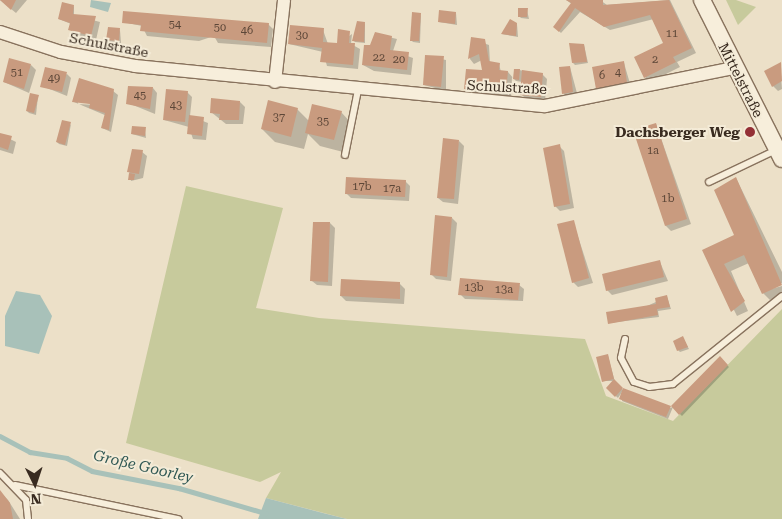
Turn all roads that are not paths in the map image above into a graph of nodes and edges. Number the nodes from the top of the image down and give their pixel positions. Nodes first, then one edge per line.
1 (284, 0) edge
2 (702, 0) edge
3 (0, 32) edge
4 (734, 68) junction
5 (275, 82) junction
6 (358, 90) junction
7 (345, 155) dead end
8 (779, 155) edge
9 (709, 182) dead end
10 (782, 296) edge
11 (625, 338) dead end
12 (0, 473) edge
13 (15, 485) junction
14 (28, 519) edge
15 (178, 519) edge

1 - 5 street
2 - 4 street, Mittelstraße
3 - 5 street, Schulstraße
4 - 6 street, Schulstraße
4 - 8 street, Mittelstraße
5 - 6 street, Schulstraße
6 - 7 lane
8 - 9 lane
10 - 11 lane
12 - 13 lane
13 - 14 lane
13 - 15 lane

